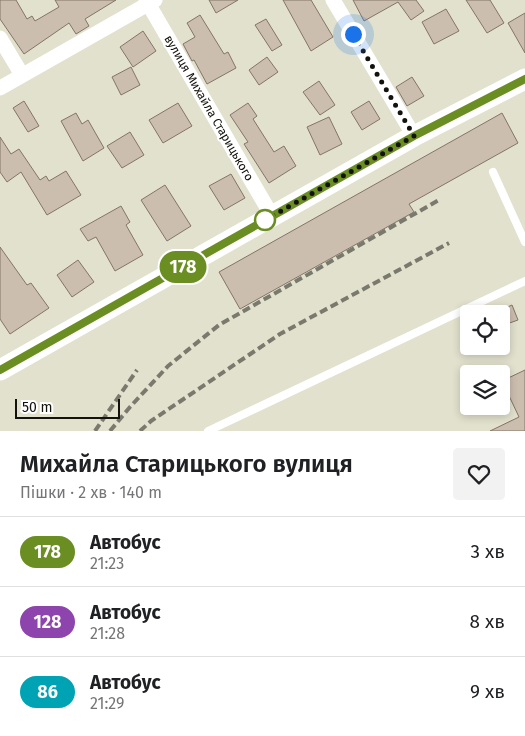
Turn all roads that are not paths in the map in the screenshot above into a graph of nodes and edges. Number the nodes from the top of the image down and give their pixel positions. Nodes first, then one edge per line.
1 (333, 0) edge
2 (150, 1) edge
3 (0, 38) edge
4 (22, 75) junction
5 (525, 79) edge
6 (0, 88) edge
7 (414, 136) junction
8 (494, 172) dead end
9 (272, 216) junction
10 (525, 242) edge
11 (525, 280) edge
12 (0, 370) edge
13 (208, 431) edge

1 - 7 street
2 - 4 street
2 - 9 street, вулиця Михайла Старицького
3 - 4 street
4 - 6 street
5 - 7 main road
7 - 9 main road
8 - 10 lane
9 - 12 main road
11 - 13 lane

